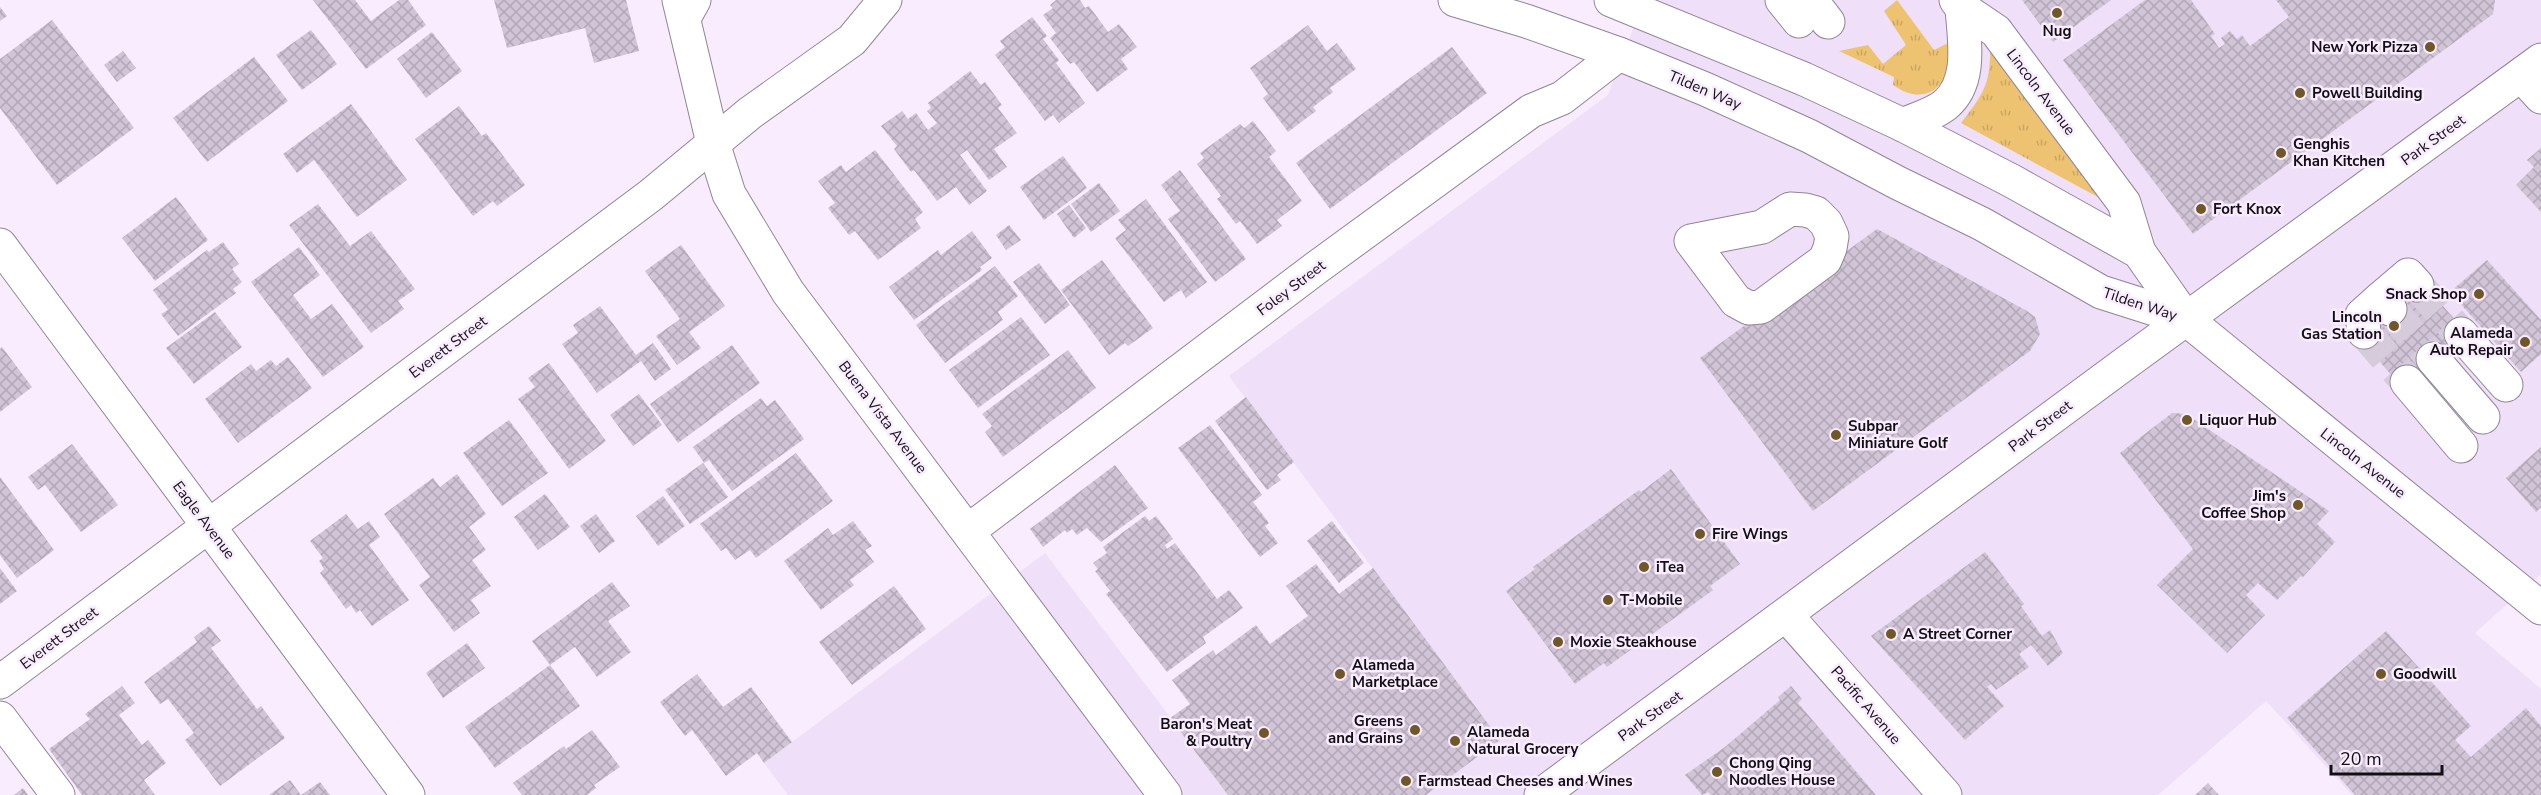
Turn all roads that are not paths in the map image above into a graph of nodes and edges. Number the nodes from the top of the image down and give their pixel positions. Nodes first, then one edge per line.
1 (885, 0) edge
2 (1455, 0) edge
3 (1611, 0) edge
4 (1959, 4) edge
5 (686, 6) edge
6 (1619, 54) junction
7 (2534, 77) edge
8 (1903, 125) junction
9 (713, 143) junction
10 (0, 245) edge
11 (2139, 252) junction
12 (2417, 285) dead end
13 (2186, 319) junction
14 (2364, 332) dead end
15 (2461, 334) tunnel mouth
16 (2433, 359) tunnel mouth
17 (2407, 382) tunnel mouth
18 (2506, 385) dead end
19 (2483, 417) dead end
20 (2461, 446) dead end
21 (207, 525) junction
22 (968, 531) junction
23 (2541, 608) edge
24 (1786, 615) junction
25 (0, 682) edge
26 (0, 718) edge
27 (58, 795) edge
28 (408, 795) edge
29 (1165, 795) edge
30 (1541, 795) edge
31 (1945, 795) edge

1 - 9 street, Everett Street
2 - 6 street, Tilden Way
3 - 8 street, Tilden Way
4 - 8 street, Lincoln Avenue
4 - 11 street, Lincoln Avenue
5 - 9 street, Buena Vista Avenue
6 - 13 street, Tilden Way
6 - 22 street, Foley Street
7 - 13 street, Park Street
8 - 11 street, Tilden Way
9 - 21 street, Everett Street
9 - 22 street, Buena Vista Avenue
10 - 21 street, Eagle Avenue
11 - 13 street, Tilden Way
12 - 14 street
13 - 23 street, Lincoln Avenue
13 - 24 street, Park Street
15 - 18 street
16 - 19 street
17 - 20 street
21 - 25 street, Everett Street
21 - 28 street, Eagle Avenue
22 - 29 street, Buena Vista Avenue
24 - 30 street, Park Street
24 - 31 street, Pacific Avenue
26 - 27 street

